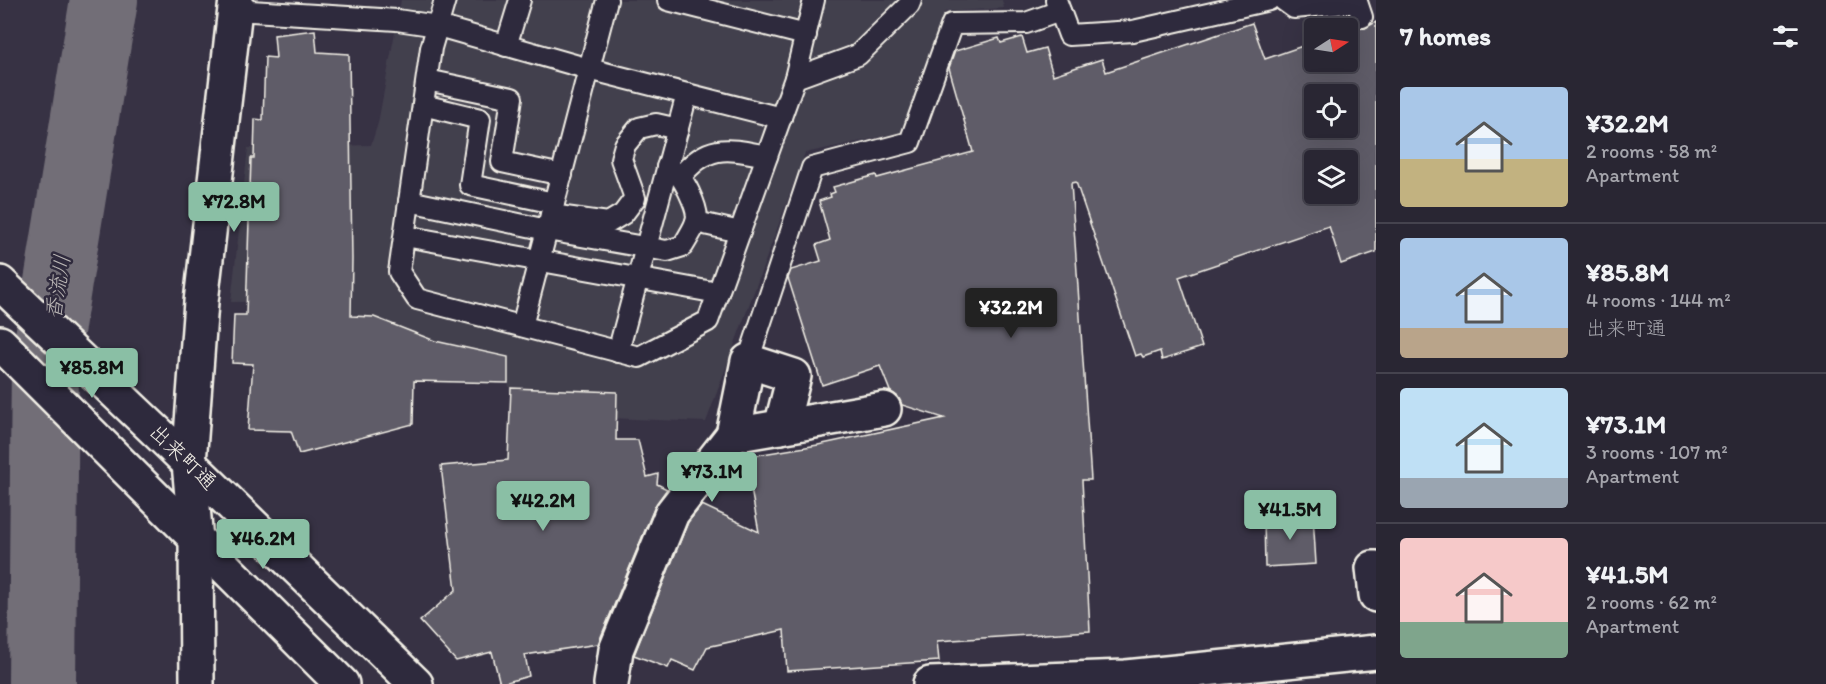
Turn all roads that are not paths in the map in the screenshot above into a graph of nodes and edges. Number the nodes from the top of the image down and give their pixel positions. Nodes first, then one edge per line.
1 (445, 0) edge
2 (520, 0) edge
3 (607, 0) edge
4 (668, 0) edge
5 (814, 0) edge
6 (911, 0) edge
7 (1269, 0) edge
8 (1284, 0) edge
9 (235, 5) edge
10 (1058, 5) edge
11 (727, 7) edge
12 (1362, 17) dead end
13 (438, 26) junction
14 (806, 35) junction
15 (506, 46) junction
16 (589, 69) junction
17 (795, 78) junction
18 (427, 80) junction
19 (687, 94) junction
20 (423, 105) junction
21 (781, 118) junction
22 (678, 129) junction
23 (767, 156) junction
24 (674, 172) junction
25 (562, 175) junction
26 (635, 198) junction
27 (409, 201) junction
28 (658, 205) junction
29 (551, 216) junction
30 (696, 222) junction
31 (740, 231) junction
32 (405, 236) junction
33 (646, 247) junction
34 (539, 261) junction
35 (638, 279) junction
36 (0, 283) edge
37 (718, 293) junction
38 (522, 326) junction
39 (0, 342) edge
40 (618, 352) junction
41 (748, 360) junction
42 (884, 409) dead end
43 (781, 427) junction
44 (733, 435) junction
45 (189, 463) junction
46 (196, 540) junction
47 (1376, 568) edge
48 (1376, 595) edge
49 (1376, 652) edge
50 (383, 653) junction
51 (197, 684) edge
52 (342, 684) edge
53 (411, 684) edge
54 (416, 684) edge
55 (611, 684) edge
56 (930, 684) edge

1 - 13 lane
2 - 15 lane
3 - 16 lane
4 - 11 lane
5 - 14 lane
6 - 17 lane
7 - 10 lane
8 - 12 lane
9 - 13 lane
9 - 45 street
10 - 41 lane
11 - 14 lane
13 - 15 lane
13 - 18 lane
14 - 17 lane
15 - 16 lane
16 - 19 lane
16 - 25 lane
17 - 21 lane
18 - 20 lane
18 - 25 lane
19 - 21 lane
19 - 22 lane
20 - 27 lane
20 - 29 lane
21 - 23 lane
22 - 24 lane
22 - 26 lane
23 - 24 lane
23 - 31 lane
24 - 28 lane
24 - 30 lane
25 - 29 lane
26 - 28 lane
26 - 29 lane
27 - 29 lane
27 - 32 lane
28 - 33 lane
29 - 33 lane
29 - 34 lane
30 - 31 lane
30 - 33 lane
31 - 37 lane
32 - 34 lane
32 - 38 lane
33 - 35 lane
34 - 35 lane
34 - 38 lane
35 - 37 lane
35 - 40 lane
36 - 45 street, 出来町通
37 - 40 lane
38 - 40 lane
39 - 46 street
41 - 43 street
41 - 44 street
42 - 43 street
43 - 44 street
44 - 55 street
45 - 46 street
45 - 50 street, 出来町通
46 - 51 street
46 - 52 street
47 - 48 street
49 - 56 street
50 - 53 street
50 - 54 street, 出来町通

